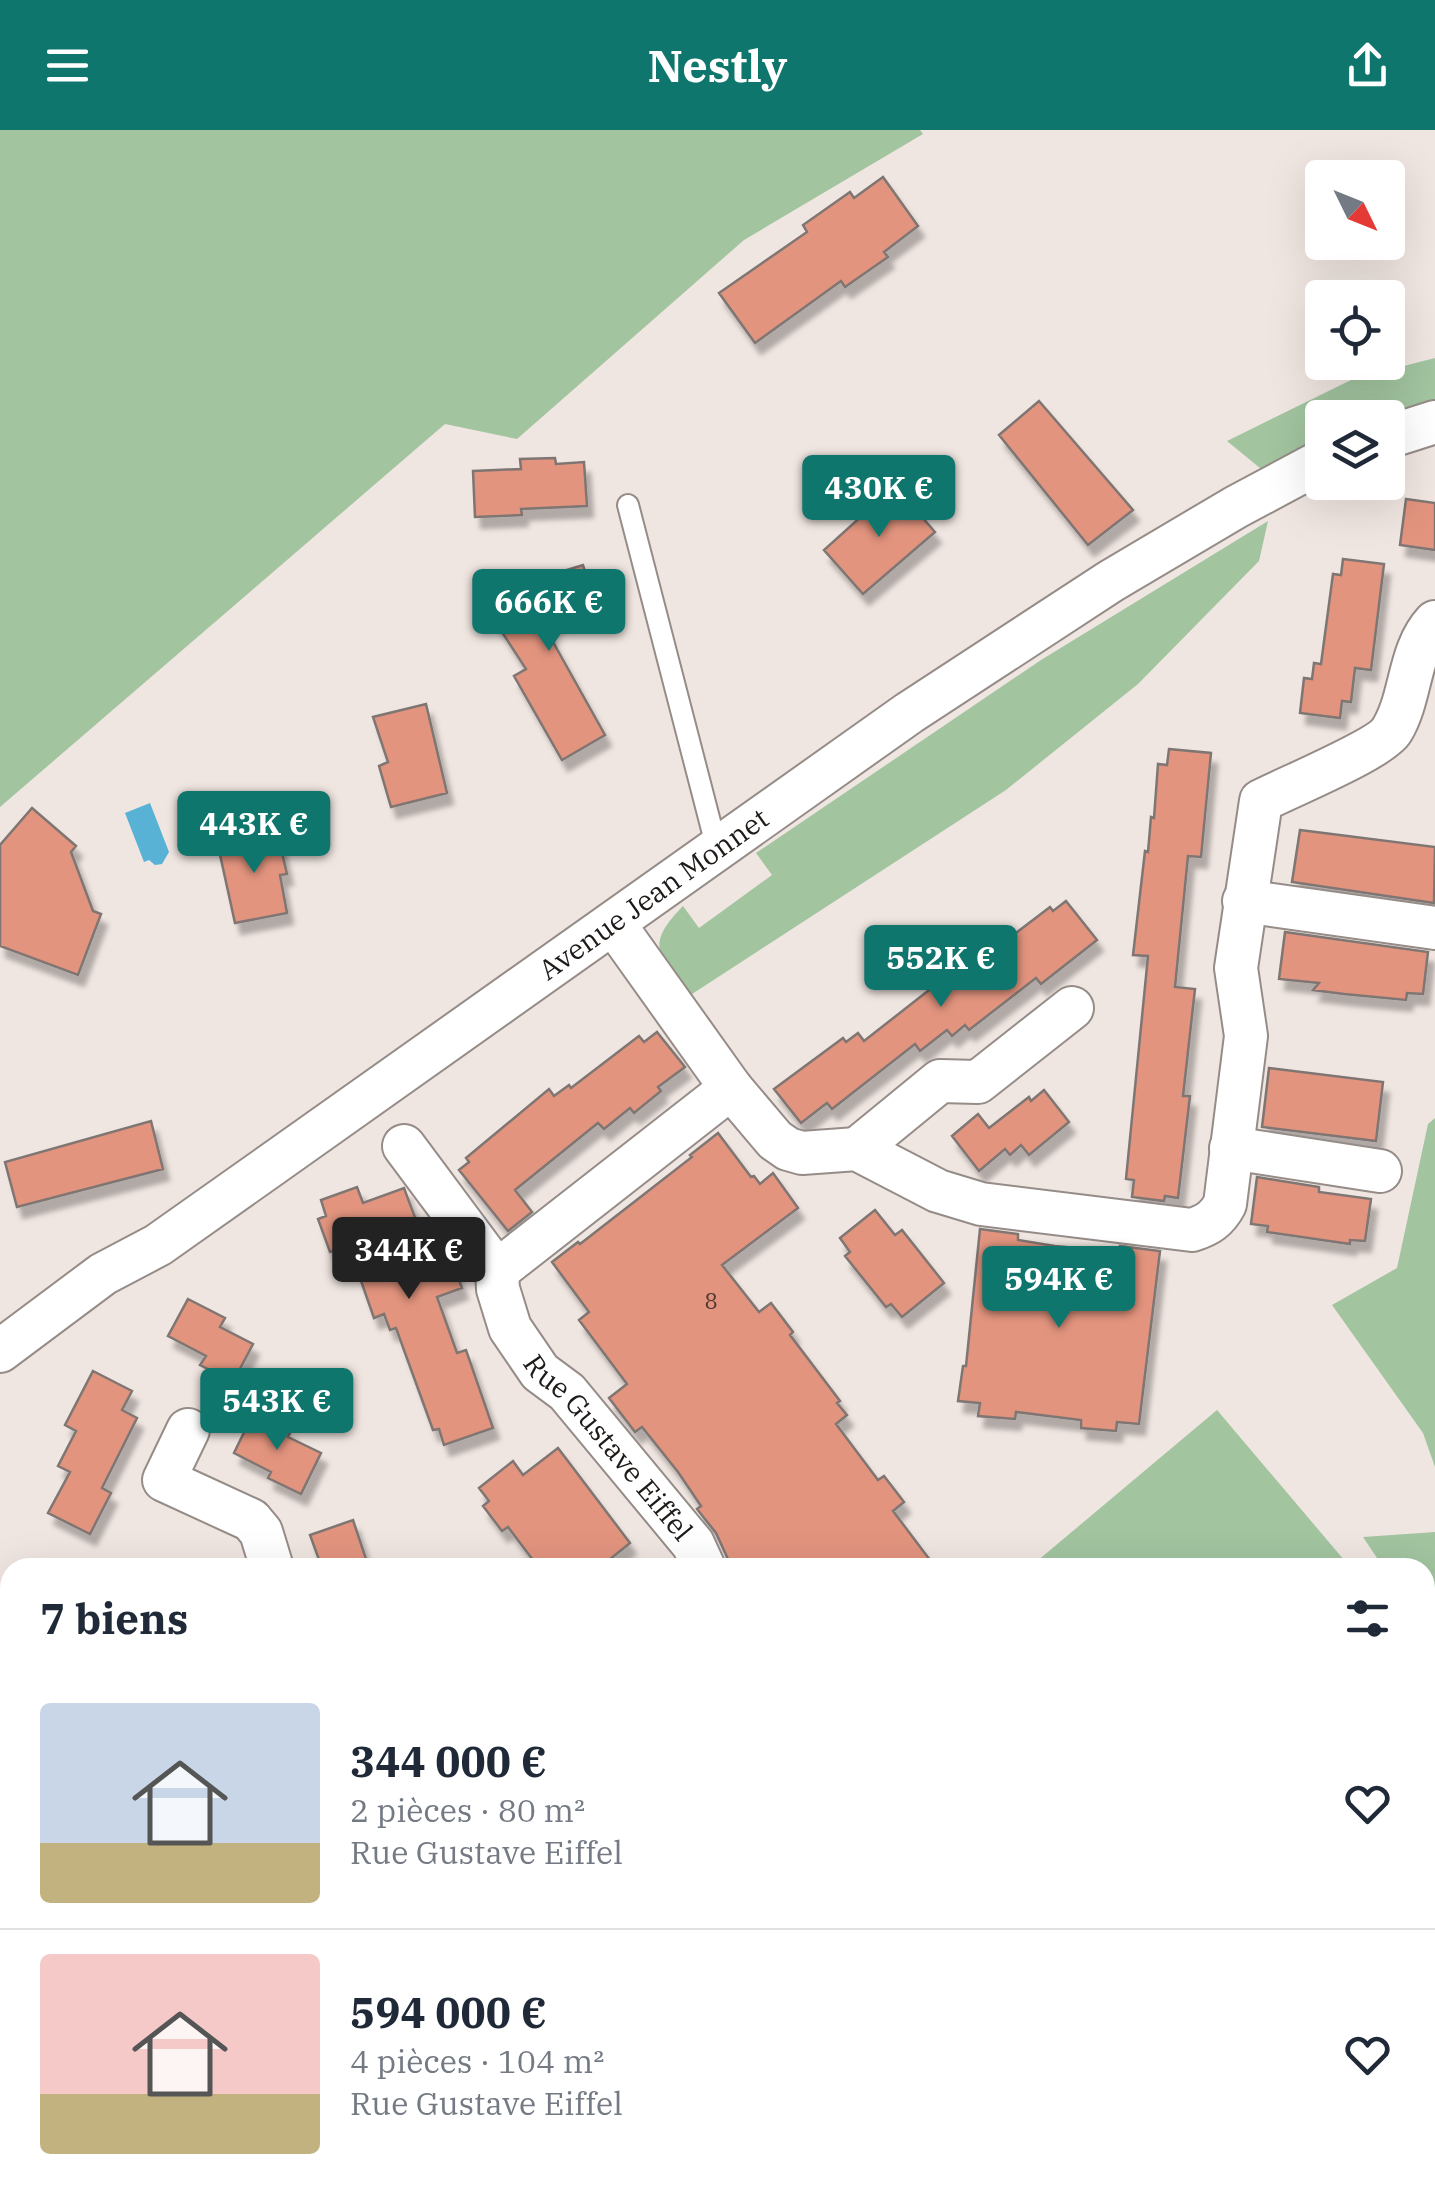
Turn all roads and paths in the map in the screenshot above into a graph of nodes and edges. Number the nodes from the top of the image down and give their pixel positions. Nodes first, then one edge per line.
1 (1435, 422) edge
2 (1405, 431) edge
3 (1305, 470) edge
4 (628, 505) dead end
5 (1435, 622) edge
6 (717, 849) junction
7 (1244, 901) junction
8 (614, 924) junction
9 (1435, 928) edge
10 (1072, 1008) dead end
11 (731, 1088) junction
12 (404, 1146) dead end
13 (1231, 1148) junction
14 (858, 1149) junction
15 (1380, 1171) dead end
16 (497, 1271) junction
17 (0, 1351) edge
18 (188, 1430) dead end
19 (269, 1558) edge
20 (699, 1558) edge

1 - 2 street
3 - 6 street, Avenue Jean Monnet
4 - 6 lane
5 - 7 street
6 - 8 street, Avenue Jean Monnet
7 - 9 street
7 - 13 street
8 - 11 street
8 - 17 street, Avenue Jean Monnet
10 - 14 street
11 - 14 street
11 - 16 street
12 - 16 street, Rue Gustave Eiffel
13 - 14 street
13 - 15 street
16 - 20 street, Rue Gustave Eiffel
18 - 19 street

